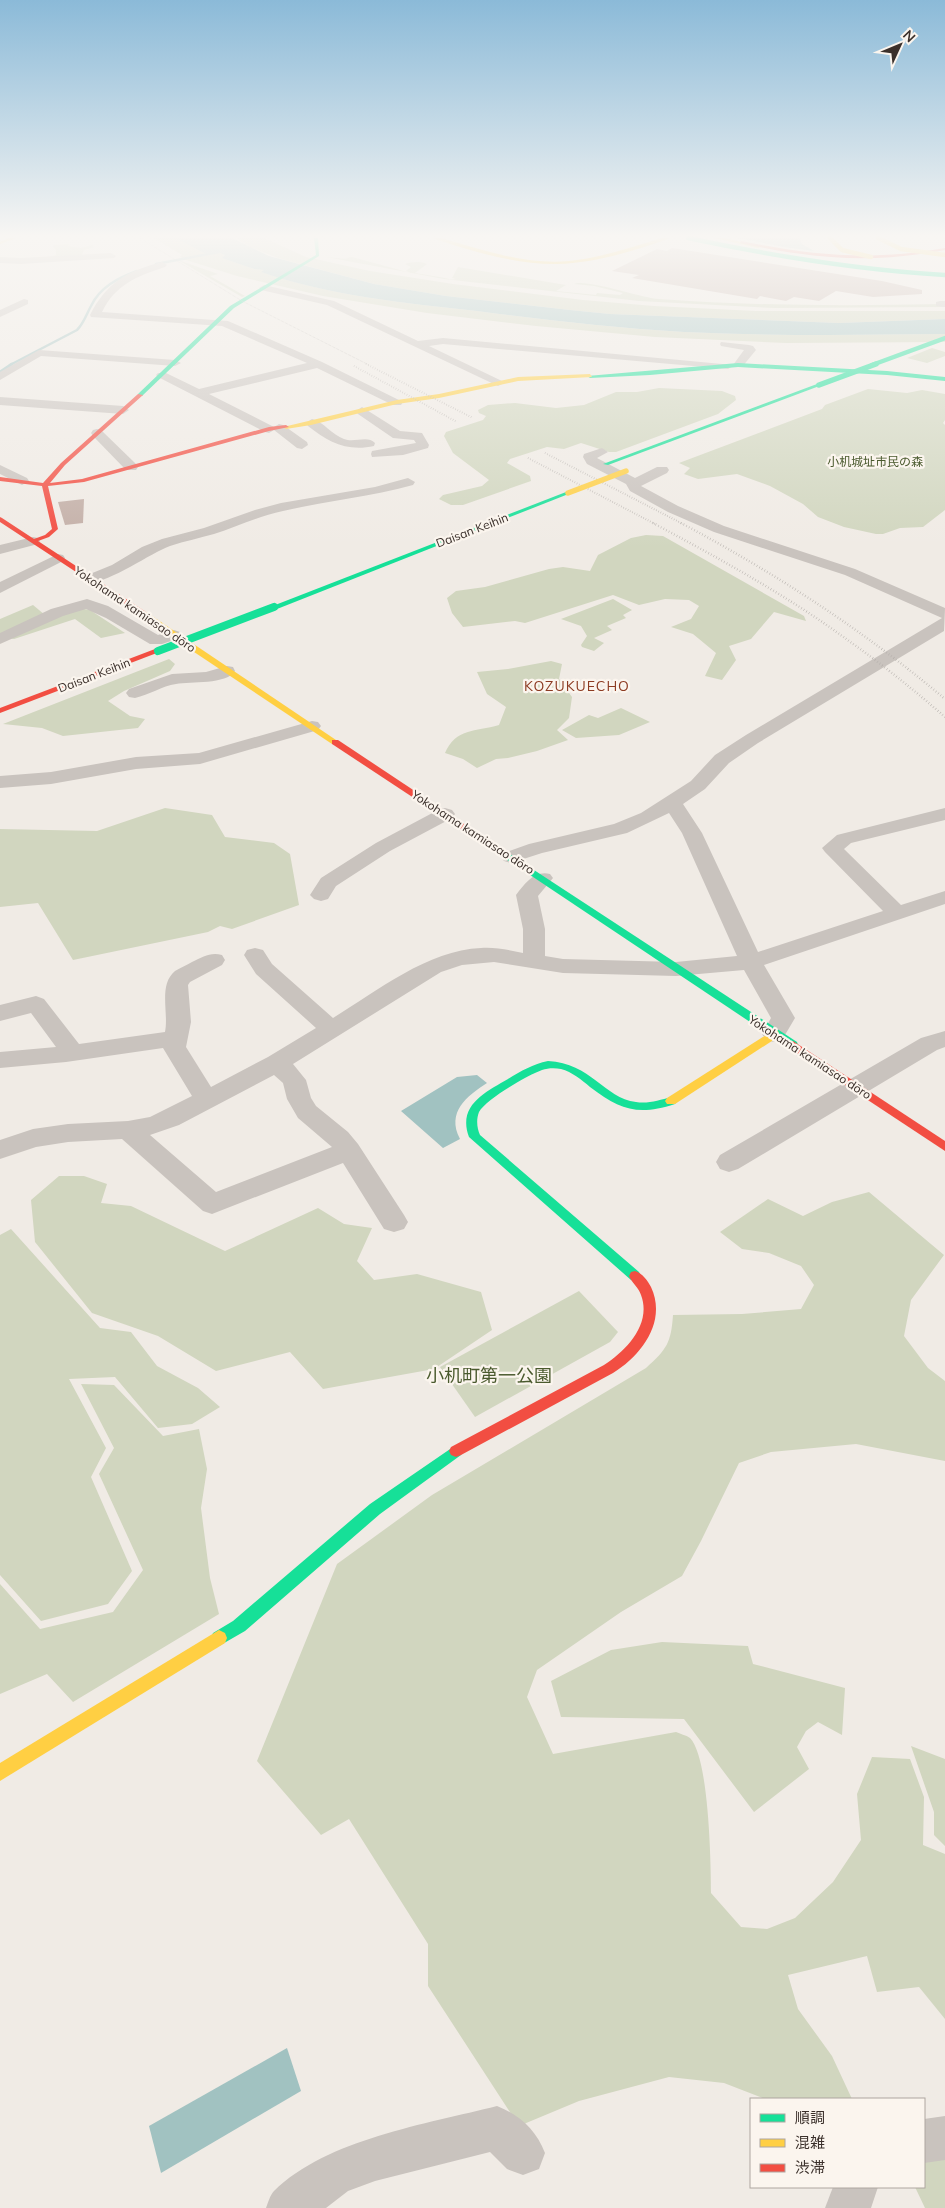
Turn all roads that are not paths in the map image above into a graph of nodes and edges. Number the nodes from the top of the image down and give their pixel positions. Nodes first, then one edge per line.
1 (198, 341) edge
2 (266, 341) edge
3 (410, 341) edge
4 (443, 341) edge
5 (443, 341) edge
6 (937, 341) edge
7 (416, 344) junction
8 (725, 344) dead end
9 (945, 349) edge
10 (175, 363) junction
11 (318, 364) junction
12 (733, 366) junction
13 (162, 375) junction
14 (0, 376) edge
15 (945, 379) edge
16 (498, 383) junction
17 (837, 391) dead end
18 (198, 393) junction
19 (0, 401) edge
20 (397, 402) junction
21 (123, 410) junction
22 (362, 411) junction
23 (312, 423) junction
24 (274, 428) junction
25 (97, 433) junction
26 (369, 443) dead end
27 (302, 445) dead end
28 (377, 454) dead end
29 (604, 458) junction
30 (659, 463) dead end
31 (131, 467) junction
32 (0, 469) edge
33 (588, 471) dead end
34 (631, 474) junction
35 (0, 479) edge
36 (22, 481) junction
37 (408, 482) dead end
38 (45, 485) junction
39 (0, 520) edge
40 (33, 541) junction
41 (0, 550) edge
42 (58, 558) junction
43 (90, 579) junction
44 (0, 588) edge
45 (945, 614) edge
46 (945, 622) edge
47 (175, 630) junction
48 (0, 639) edge
49 (136, 641) dead end
50 (227, 671) junction
51 (135, 692) dead end
52 (0, 711) edge
53 (312, 726) junction
54 (0, 782) edge
55 (672, 804) junction
56 (445, 814) junction
57 (945, 814) edge
58 (510, 857) junction
59 (543, 878) junction
60 (322, 895) dead end
61 (945, 897) edge
62 (897, 913) junction
63 (255, 955) dead end
64 (214, 960) dead end
65 (534, 962) junction
66 (751, 962) junction
67 (676, 969) junction
68 (0, 1013) edge
69 (331, 1029) junction
70 (774, 1034) junction
71 (176, 1038) junction
72 (945, 1039) edge
73 (72, 1051) junction
74 (0, 1060) edge
75 (277, 1063) junction
76 (855, 1086) junction
77 (207, 1100) junction
78 (128, 1130) junction
79 (945, 1147) edge
80 (0, 1150) edge
81 (349, 1151) junction
82 (729, 1162) dead end
83 (394, 1222) dead end
84 (0, 1773) edge
85 (945, 2138) edge
86 (925, 2141) edge
87 (523, 2153) dead end
88 (855, 2188) edge
89 (289, 2208) edge
90 (848, 2208) edge

1 - 10 main road
2 - 11 street
3 - 7 street
4 - 7 street
5 - 12 street
6 - 29 main road, bridge
7 - 16 street
8 - 12 street
9 - 17 main road
10 - 13 main road
10 - 14 street
11 - 18 street
11 - 20 street
12 - 15 main road
12 - 16 main road
13 - 18 street
13 - 21 main road
16 - 20 main road
18 - 24 street
19 - 21 street
20 - 22 main road
21 - 25 main road
22 - 23 main road
22 - 28 street
23 - 24 main road
23 - 26 street
24 - 27 street
24 - 31 main road
25 - 31 street
25 - 38 main road
29 - 33 main road
29 - 34 street
30 - 34 street
31 - 38 main road
32 - 36 street
34 - 45 street
34 - 52 main road, Daisan Keihin, bridge
35 - 36 main road
36 - 38 main road
37 - 43 street
38 - 40 main road
39 - 40 main road, Yokohama kamiasao dōro
40 - 41 street
40 - 42 main road, Yokohama kamiasao dōro
42 - 43 main road, Yokohama kamiasao dōro
42 - 44 street
43 - 47 main road, Yokohama kamiasao dōro
46 - 55 street
47 - 48 street
47 - 49 main road, Daisan Keihin
47 - 50 main road, Yokohama kamiasao dōro
50 - 51 street
50 - 53 main road, Yokohama kamiasao dōro
53 - 54 street
53 - 56 main road, Yokohama kamiasao dōro
55 - 58 street
55 - 66 street
56 - 58 main road, Yokohama kamiasao dōro
56 - 60 street
57 - 62 street
58 - 59 main road, Yokohama kamiasao dōro
59 - 65 street
59 - 67 main road, Yokohama kamiasao dōro
61 - 62 street
62 - 66 street
63 - 69 street
64 - 71 street
65 - 67 street
65 - 69 street
66 - 67 street
66 - 70 street
67 - 70 main road, Yokohama kamiasao dōro
68 - 73 street
69 - 75 street
70 - 76 main road, Yokohama kamiasao dōro
70 - 84 main road
71 - 73 street
71 - 77 street
72 - 76 street
73 - 74 street
75 - 77 street
75 - 81 street
76 - 79 main road, Yokohama kamiasao dōro
76 - 82 street
77 - 78 street
78 - 80 street
78 - 81 street
81 - 83 street
85 - 86 street
87 - 89 street
88 - 90 street

